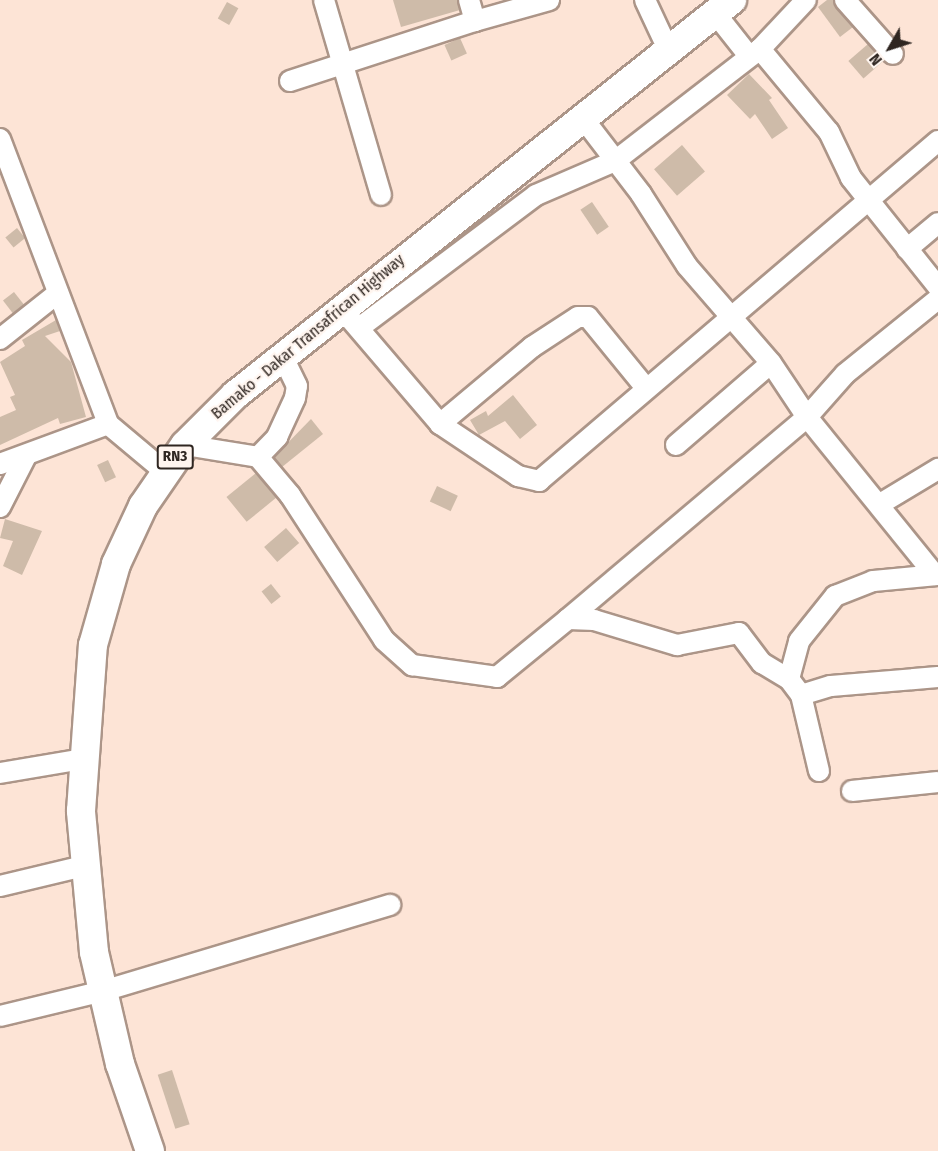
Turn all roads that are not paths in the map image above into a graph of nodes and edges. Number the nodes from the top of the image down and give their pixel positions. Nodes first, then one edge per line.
1 (324, 0) edge
2 (469, 0) edge
3 (549, 0) edge
4 (645, 0) edge
5 (806, 0) edge
6 (845, 0) edge
7 (724, 6) edge
8 (475, 21) junction
9 (668, 49) junction
10 (754, 53) junction
11 (893, 54) dead end
12 (342, 64) junction
13 (290, 81) dead end
14 (582, 117) junction
15 (0, 139) edge
16 (938, 141) edge
17 (615, 161) junction
18 (381, 195) dead end
19 (869, 202) junction
20 (938, 222) edge
21 (907, 249) junction
22 (938, 287) edge
23 (58, 293) junction
24 (938, 298) edge
25 (728, 317) junction
26 (350, 318) junction
27 (0, 339) edge
28 (283, 357) junction
29 (771, 363) junction
30 (646, 388) junction
31 (807, 417) junction
32 (108, 424) junction
33 (440, 424) junction
34 (185, 445) junction
35 (676, 445) dead end
36 (26, 456) junction
37 (258, 457) junction
38 (0, 464) edge
39 (938, 469) edge
40 (164, 471) junction
41 (880, 504) junction
42 (0, 507) edge
43 (936, 575) edge
44 (568, 619) junction
45 (938, 677) edge
46 (795, 687) junction
47 (83, 759) junction
48 (1, 770) edge
49 (819, 771) dead end
50 (938, 782) edge
51 (852, 791) dead end
52 (84, 866) junction
53 (0, 886) edge
54 (390, 905) dead end
55 (102, 991) junction
56 (0, 1016) edge
57 (150, 1151) edge

1 - 12 street
2 - 8 street
3 - 8 street
4 - 9 street
5 - 10 street
6 - 11 street
7 - 9 highway, Bamako - Dakar Transafrican Highway / RN3
7 - 10 street
8 - 12 street
9 - 14 highway, Bamako - Dakar Transafrican Highway / RN3
10 - 17 street
10 - 19 street
12 - 13 street
12 - 18 street
14 - 17 street
14 - 26 highway, Bamako - Dakar Transafrican Highway / RN3
15 - 23 street
16 - 19 street
17 - 25 street
17 - 26 street
19 - 21 street
19 - 25 street
20 - 21 street
21 - 22 street
23 - 27 street
23 - 32 street
24 - 31 street
25 - 29 street
25 - 30 street
26 - 28 highway, Bamako - Dakar Transafrican Highway / RN3
26 - 33 street
28 - 34 highway, Bamako - Dakar Transafrican Highway / RN3
28 - 37 street
29 - 31 street
29 - 35 street
30 - 33 street
30 - 33 street
31 - 41 street
31 - 44 street
32 - 36 street
32 - 40 street
34 - 37 street
34 - 40 highway, Bamako - Dakar Transafrican Highway / RN3
36 - 38 street
36 - 42 street
37 - 44 street
39 - 41 street
40 - 47 highway, Bamako - Dakar Transafrican Highway / RN3
41 - 43 street
43 - 46 street
44 - 46 street
45 - 46 street
46 - 49 street
47 - 48 street
47 - 52 highway, Bamako - Dakar Transafrican Highway / RN3
50 - 51 street
52 - 53 street
52 - 55 highway, Bamako - Dakar Transafrican Highway / RN3
54 - 55 street
55 - 56 street
55 - 57 highway, Bamako - Dakar Transafrican Highway / RN3

